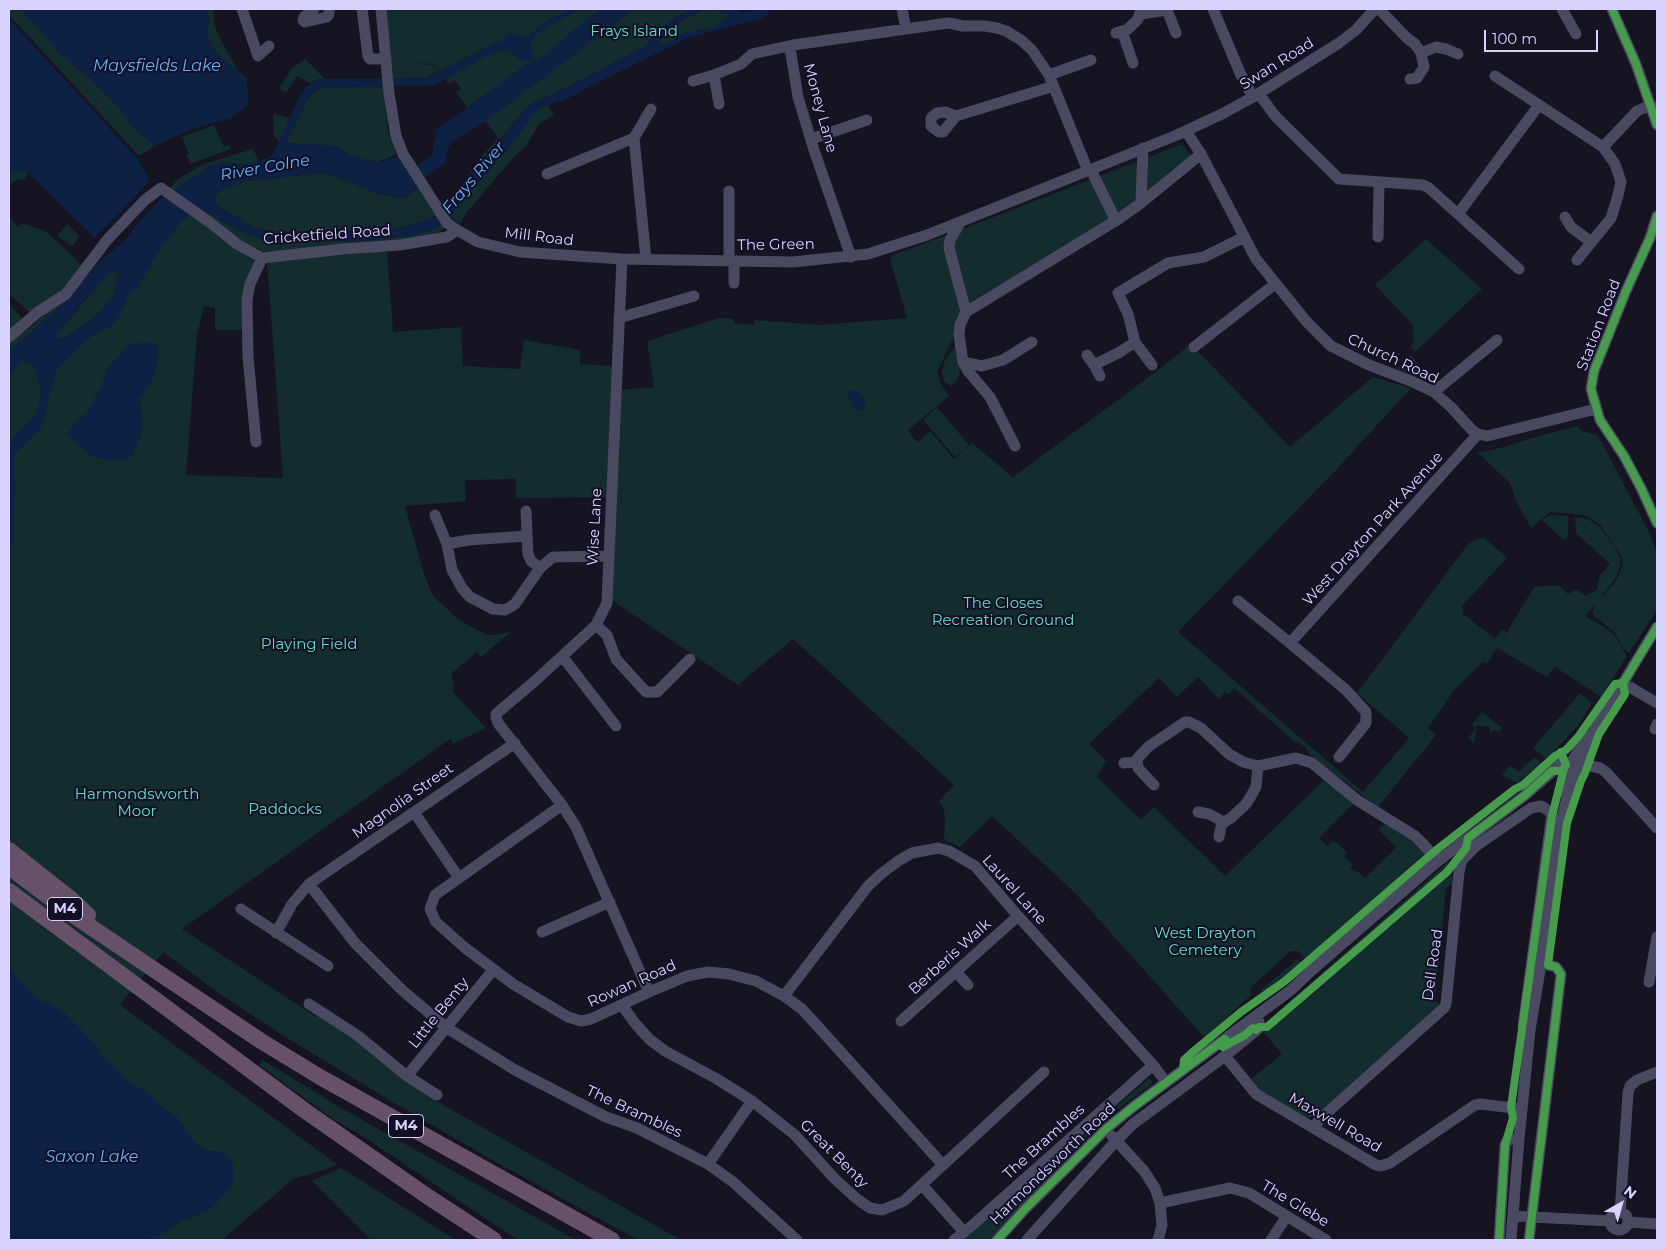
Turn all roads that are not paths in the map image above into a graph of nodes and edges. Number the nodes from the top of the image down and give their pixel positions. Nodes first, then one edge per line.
1 (242, 9) edge
2 (314, 9) edge
3 (329, 9) edge
4 (362, 9) edge
5 (381, 9) edge
6 (902, 9) edge
7 (1212, 9) edge
8 (1375, 9) edge
9 (1379, 9) edge
10 (1562, 9) edge
11 (1612, 9) edge
12 (1141, 11) edge
13 (906, 30) junction
14 (1176, 33) dead end
15 (1576, 34) dead end
16 (793, 45) junction
17 (270, 46) dead end
18 (1421, 53) junction
19 (1458, 54) dead end
20 (386, 59) junction
21 (1090, 60) dead end
22 (1133, 63) dead end
23 (714, 75) junction
24 (1495, 76) dead end
25 (1410, 79) dead end
26 (693, 81) dead end
27 (1052, 81) junction
28 (1256, 95) junction
29 (719, 104) dead end
30 (1539, 105) junction
31 (1651, 105) junction
32 (651, 109) dead end
33 (956, 116) dead end
34 (867, 120) dead end
35 (1657, 125) edge
36 (1186, 130) junction
37 (634, 138) junction
38 (811, 140) junction
39 (1603, 147) junction
40 (1143, 148) junction
41 (1201, 154) junction
42 (1089, 171) junction
43 (547, 174) dead end
44 (1379, 182) junction
45 (728, 191) dead end
46 (1141, 203) junction
47 (1458, 214) junction
48 (1657, 216) edge
49 (1565, 217) dead end
50 (1116, 221) junction
51 (960, 223) junction
52 (452, 226) junction
53 (927, 235) junction
54 (1378, 236) dead end
55 (1244, 237) junction
56 (1591, 242) junction
57 (949, 248) junction
58 (850, 257) junction
59 (262, 258) junction
60 (622, 259) junction
61 (646, 259) junction
62 (1577, 260) dead end
63 (731, 261) junction
64 (1519, 269) dead end
65 (734, 283) dead end
66 (1276, 284) junction
67 (694, 296) dead end
68 (966, 312) junction
69 (619, 318) junction
70 (9, 337) edge
71 (1497, 340) dead end
72 (1032, 342) dead end
73 (1135, 342) junction
74 (1194, 347) dead end
75 (963, 362) junction
76 (1152, 365) dead end
77 (1100, 376) dead end
78 (1434, 392) junction
79 (1596, 409) junction
80 (1478, 434) junction
81 (256, 442) dead end
82 (1016, 446) dead end
83 (526, 511) dead end
84 (435, 516) dead end
85 (1657, 523) edge
86 (526, 536) junction
87 (447, 544) junction
88 (609, 556) junction
89 (540, 568) junction
90 (1238, 601) dead end
91 (596, 625) junction
92 (1657, 627) edge
93 (1290, 644) junction
94 (562, 656) junction
95 (690, 659) dead end
96 (1623, 683) junction
97 (1657, 703) edge
98 (616, 726) dead end
99 (515, 742) junction
100 (1339, 757) dead end
101 (1136, 762) junction
102 (1124, 763) dead end
103 (1258, 766) junction
104 (1574, 766) junction
105 (1154, 786) dead end
106 (562, 805) junction
107 (414, 812) junction
108 (1198, 812) dead end
109 (1224, 822) junction
110 (1657, 828) edge
111 (1219, 837) dead end
112 (1472, 842) junction
113 (9, 850) edge
114 (1438, 861) junction
115 (9, 867) edge
116 (459, 878) junction
117 (309, 884) junction
118 (9, 891) edge
119 (610, 902) junction
120 (9, 905) edge
121 (241, 909) dead end
122 (1018, 916) junction
123 (542, 932) dead end
124 (276, 933) junction
125 (1657, 937) edge
126 (123, 948) junction
127 (1548, 965) dead end
128 (328, 966) dead end
129 (494, 970) junction
130 (956, 972) junction
131 (1649, 982) dead end
132 (133, 984) junction
133 (968, 984) dead end
134 (649, 992) junction
135 (784, 996) junction
136 (309, 1004) dead end
137 (622, 1005) junction
138 (1256, 1016) junction
139 (901, 1021) dead end
140 (1523, 1026) dead end
141 (446, 1028) junction
142 (1225, 1056) junction
143 (1153, 1066) junction
144 (1044, 1072) dead end
145 (1657, 1072) edge
146 (407, 1076) junction
147 (1166, 1082) junction
148 (437, 1095) dead end
149 (752, 1101) junction
150 (1522, 1109) junction
151 (1313, 1128) junction
152 (1106, 1129) junction
153 (1519, 1139) junction
154 (1116, 1141) junction
155 (708, 1164) junction
156 (943, 1165) junction
157 (922, 1185) junction
158 (1160, 1203) junction
159 (1620, 1212) junction
160 (1287, 1216) junction
161 (1512, 1216) junction
162 (1531, 1216) junction
163 (1610, 1221) junction
164 (1628, 1222) junction
165 (1657, 1224) edge
166 (964, 1232) junction
167 (1618, 1235) edge
168 (494, 1240) edge
169 (612, 1240) edge
170 (797, 1240) edge
171 (954, 1240) edge
172 (996, 1240) edge
173 (1027, 1240) edge
174 (1158, 1240) edge
175 (1272, 1240) edge
176 (1326, 1240) edge
177 (1499, 1240) edge
178 (1511, 1240) edge
179 (1529, 1240) edge

1 - 17 street
2 - 3 street
4 - 20 street
5 - 20 street
6 - 13 street
7 - 28 street
8 - 28 street, Swan Road
9 - 18 street
10 - 15 street
11 - 31 street
12 - 14 street
12 - 22 street
13 - 16 street, Money Lane
13 - 27 street, Money Lane
16 - 23 street
16 - 38 street, Money Lane
18 - 19 street
18 - 25 street
20 - 52 street
21 - 27 street
23 - 26 street
23 - 29 street
24 - 30 street
27 - 33 street
27 - 42 street, Money Lane
28 - 36 street, Swan Road
28 - 44 street
30 - 39 street
30 - 47 street
31 - 35 street
31 - 39 street
32 - 37 street
34 - 38 street
36 - 40 street, The Green
36 - 41 street, Church Road
37 - 43 street
37 - 61 street
38 - 58 street, Money Lane
39 - 56 street
40 - 42 street, The Green
40 - 46 street
41 - 46 street
41 - 55 street, Church Road
42 - 50 street
42 - 51 street, The Green
44 - 47 street
44 - 54 street
45 - 63 street
46 - 50 street
47 - 64 street
48 - 79 street, Station Road
49 - 56 street
50 - 68 street
51 - 53 street, The Green
51 - 57 street
52 - 59 street, Cricketfield Road
52 - 60 street, Mill Road
53 - 57 street
53 - 58 street, The Green
55 - 66 street, Church Road
55 - 73 street
56 - 62 street
57 - 68 street
58 - 63 street, The Green
59 - 70 street, Cricketfield Road
59 - 81 street
60 - 61 street, The Green
60 - 69 street, Wise Lane
61 - 63 street, The Green
63 - 65 street
66 - 74 street
66 - 78 street, Church Road
67 - 69 street
68 - 75 street
69 - 88 street, Wise Lane
71 - 78 street
72 - 75 street
73 - 76 street
73 - 77 street
75 - 82 street
78 - 80 street, Church Road
79 - 80 street
79 - 85 street, Station Road
80 - 93 street, West Drayton Park Avenue
83 - 86 street
84 - 87 street
86 - 87 street
86 - 89 street
87 - 89 street
88 - 89 street
88 - 91 street, Wise Lane
90 - 93 street
91 - 94 street, Wise Lane
91 - 95 street
92 - 96 street
93 - 100 street
94 - 98 street
94 - 99 street, Wise Lane
96 - 97 street
96 - 104 street
99 - 106 street
99 - 107 street, Magnolia Street
101 - 102 street
101 - 103 street
101 - 105 street
103 - 109 street
103 - 114 street
104 - 110 street, Harmondsworth Road
104 - 112 street, Harmondsworth Road
104 - 150 street
106 - 116 street
106 - 119 street
107 - 116 street
107 - 117 street, Magnolia Street
108 - 109 street
109 - 111 street
112 - 114 street, Harmondsworth Road
112 - 140 street, Dell Road
112 - 151 street, Dell Road
113 - 126 highway
114 - 138 street, Harmondsworth Road
115 - 126 highway, M4
116 - 129 street, Rowan Road
117 - 124 street, Magnolia Street
117 - 141 street
118 - 132 highway, M4
119 - 123 street
119 - 134 street
120 - 132 highway
121 - 124 street
122 - 130 street, Berberis Walk
122 - 135 street, Laurel Lane
122 - 143 street, Laurel Lane
124 - 128 street
125 - 131 street
126 - 169 highway, M4
127 - 162 street
129 - 137 street, Rowan Road
129 - 141 street, Little Benty
130 - 133 street
130 - 139 street, Berberis Walk
132 - 168 highway, M4
134 - 135 street, Rowan Road
134 - 137 street, Rowan Road
135 - 156 street, Rowan Road
136 - 146 street
137 - 149 street, Great Benty
138 - 142 street
138 - 147 street, Harmondsworth Road
141 - 146 street, Little Benty
141 - 155 street, The Brambles
142 - 151 street, Maxwell Road
142 - 154 street
143 - 147 street, Laurel Lane
143 - 166 street, The Brambles
144 - 156 street, Great Benty
145 - 159 street
146 - 148 street
147 - 152 street, Harmondsworth Road
149 - 155 street
149 - 157 street, Great Benty
150 - 151 street, Maxwell Road
150 - 153 street
152 - 154 street
152 - 172 street, Harmondsworth Road
153 - 161 street
153 - 177 street
154 - 158 street
154 - 173 street
155 - 170 street, The Brambles
156 - 157 street, Great Benty
157 - 166 street
158 - 160 street, The Glebe
158 - 174 street
159 - 163 street
159 - 164 street
160 - 175 street
160 - 176 street, The Glebe
161 - 162 street
161 - 178 street
162 - 163 street
162 - 179 street
163 - 167 street
164 - 165 street
164 - 167 street
166 - 171 street, The Brambles

